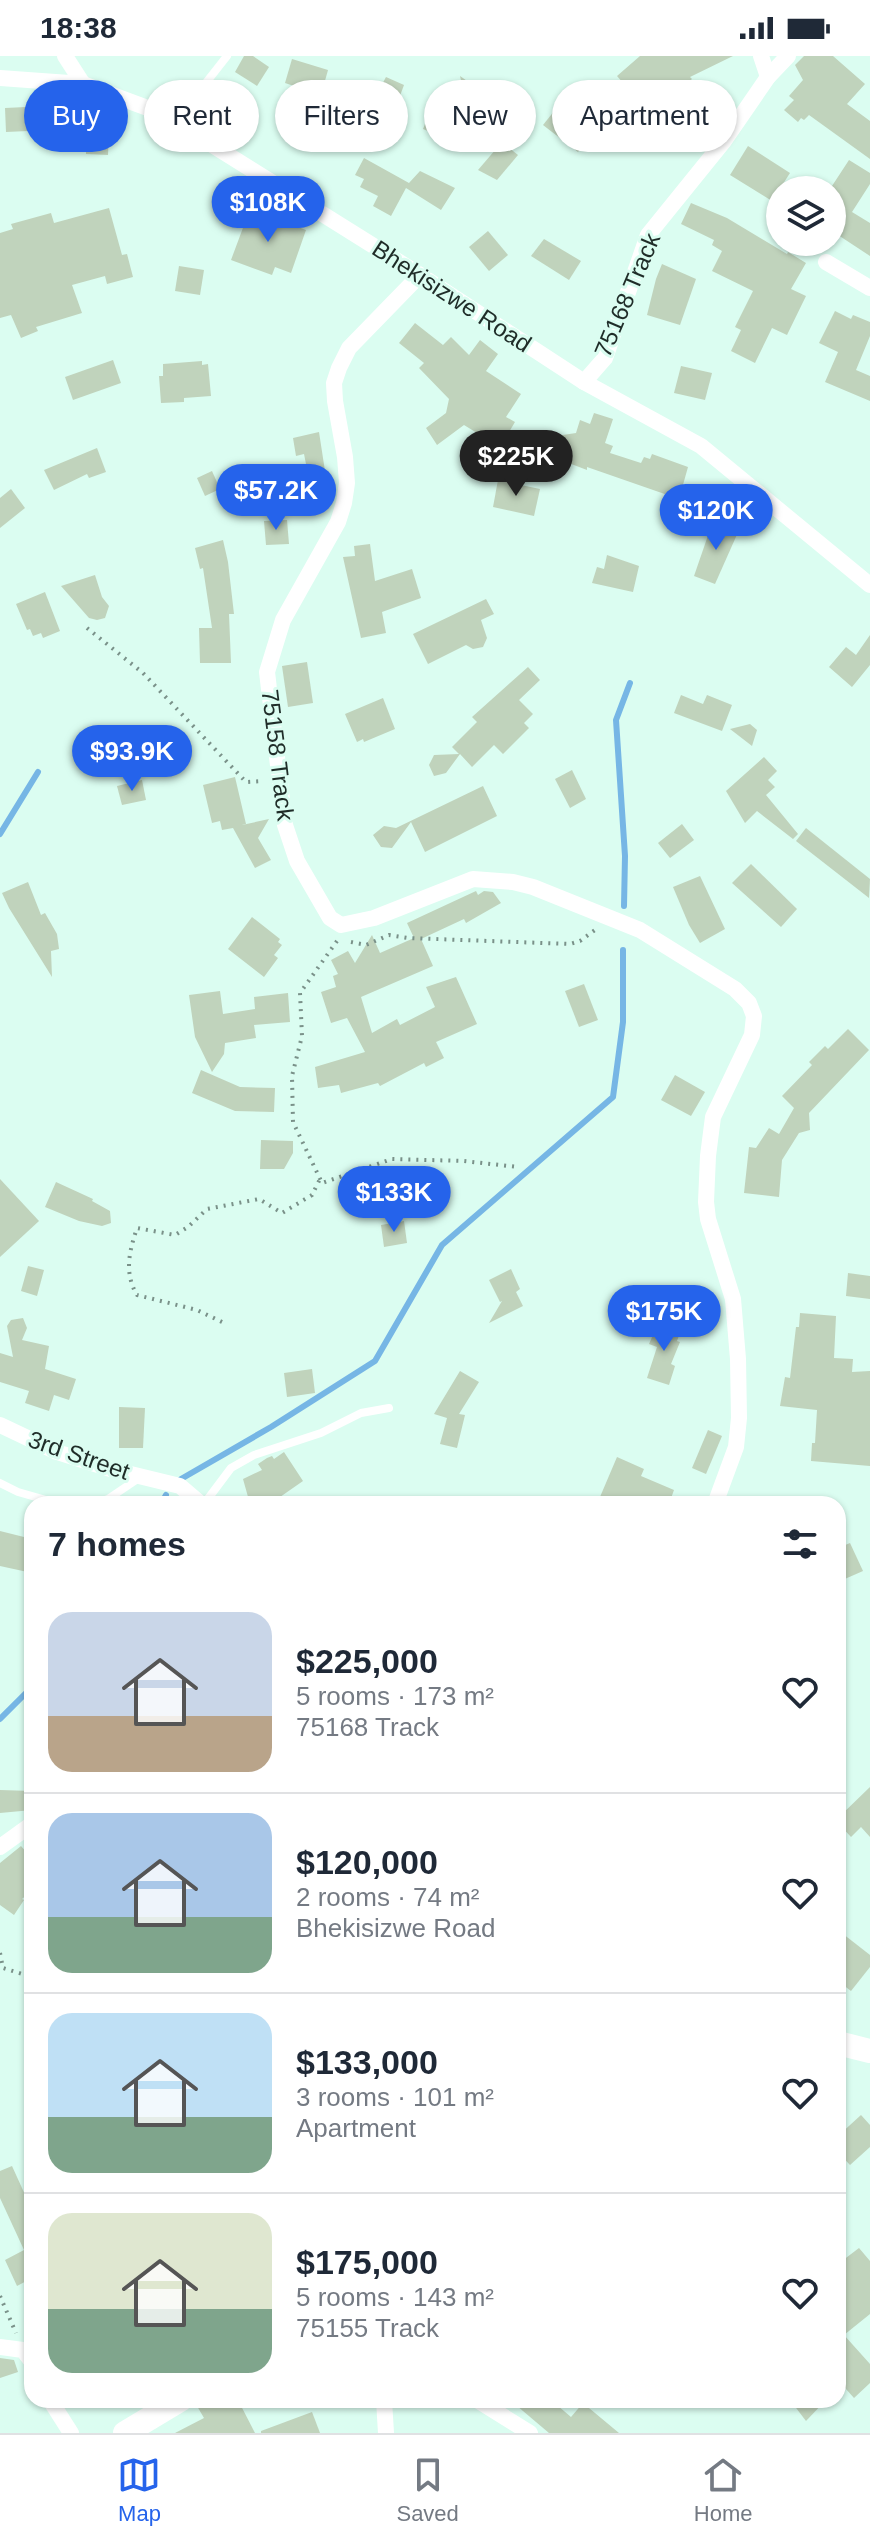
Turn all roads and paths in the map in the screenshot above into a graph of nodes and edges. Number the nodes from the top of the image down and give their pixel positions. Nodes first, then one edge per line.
1 (65, 56) edge
2 (227, 56) edge
3 (761, 56) edge
4 (788, 56) edge
5 (768, 77) junction
6 (0, 78) edge
7 (28, 80) edge
8 (80, 80) edge
9 (208, 80) edge
10 (223, 152) edge
11 (826, 262) dead end
12 (420, 275) junction
13 (870, 288) edge
14 (584, 382) junction
15 (870, 585) edge
16 (87, 628) dead end
17 (279, 781) junction
18 (610, 920) junction
19 (340, 932) junction
20 (518, 1167) dead end
21 (320, 1179) junction
22 (222, 1322) dead end
23 (389, 1408) dead end
24 (0, 1425) edge
25 (141, 1477) junction
26 (0, 1483) edge
27 (32, 1496) edge
28 (112, 1496) edge
29 (192, 1496) edge
30 (208, 1496) edge
31 (719, 1496) edge
32 (24, 1830) edge
33 (0, 1847) edge
34 (0, 1953) edge
35 (24, 1975) edge
36 (846, 2045) edge
37 (870, 2051) edge
38 (0, 2296) edge
39 (24, 2342) edge
40 (0, 2347) edge
41 (24, 2350) edge
42 (55, 2408) edge
43 (167, 2408) edge
44 (384, 2408) edge
45 (490, 2408) edge
46 (71, 2433) edge
47 (125, 2433) edge
48 (386, 2433) edge
49 (530, 2433) edge

1 - 8 street
2 - 9 lane
3 - 5 street
4 - 5 street, 75168 Track
5 - 14 street, 75168 Track
6 - 7 street, Bhekisizwe Road
10 - 12 street, Bhekisizwe Road
11 - 13 street
12 - 14 street, Bhekisizwe Road
12 - 17 street, 75158 Track
14 - 15 street, Bhekisizwe Road
16 - 17 path
17 - 19 street, 75158 Track
18 - 19 path
18 - 19 street
18 - 31 street
19 - 21 path
20 - 21 path
21 - 22 path
23 - 30 lane
24 - 25 street, 3rd Street
25 - 28 lane
25 - 29 street, 3rd Street
26 - 27 lane
32 - 33 street
34 - 35 path
36 - 37 street
38 - 39 path
40 - 41 street
42 - 46 street
43 - 47 street
44 - 48 street
45 - 49 street

